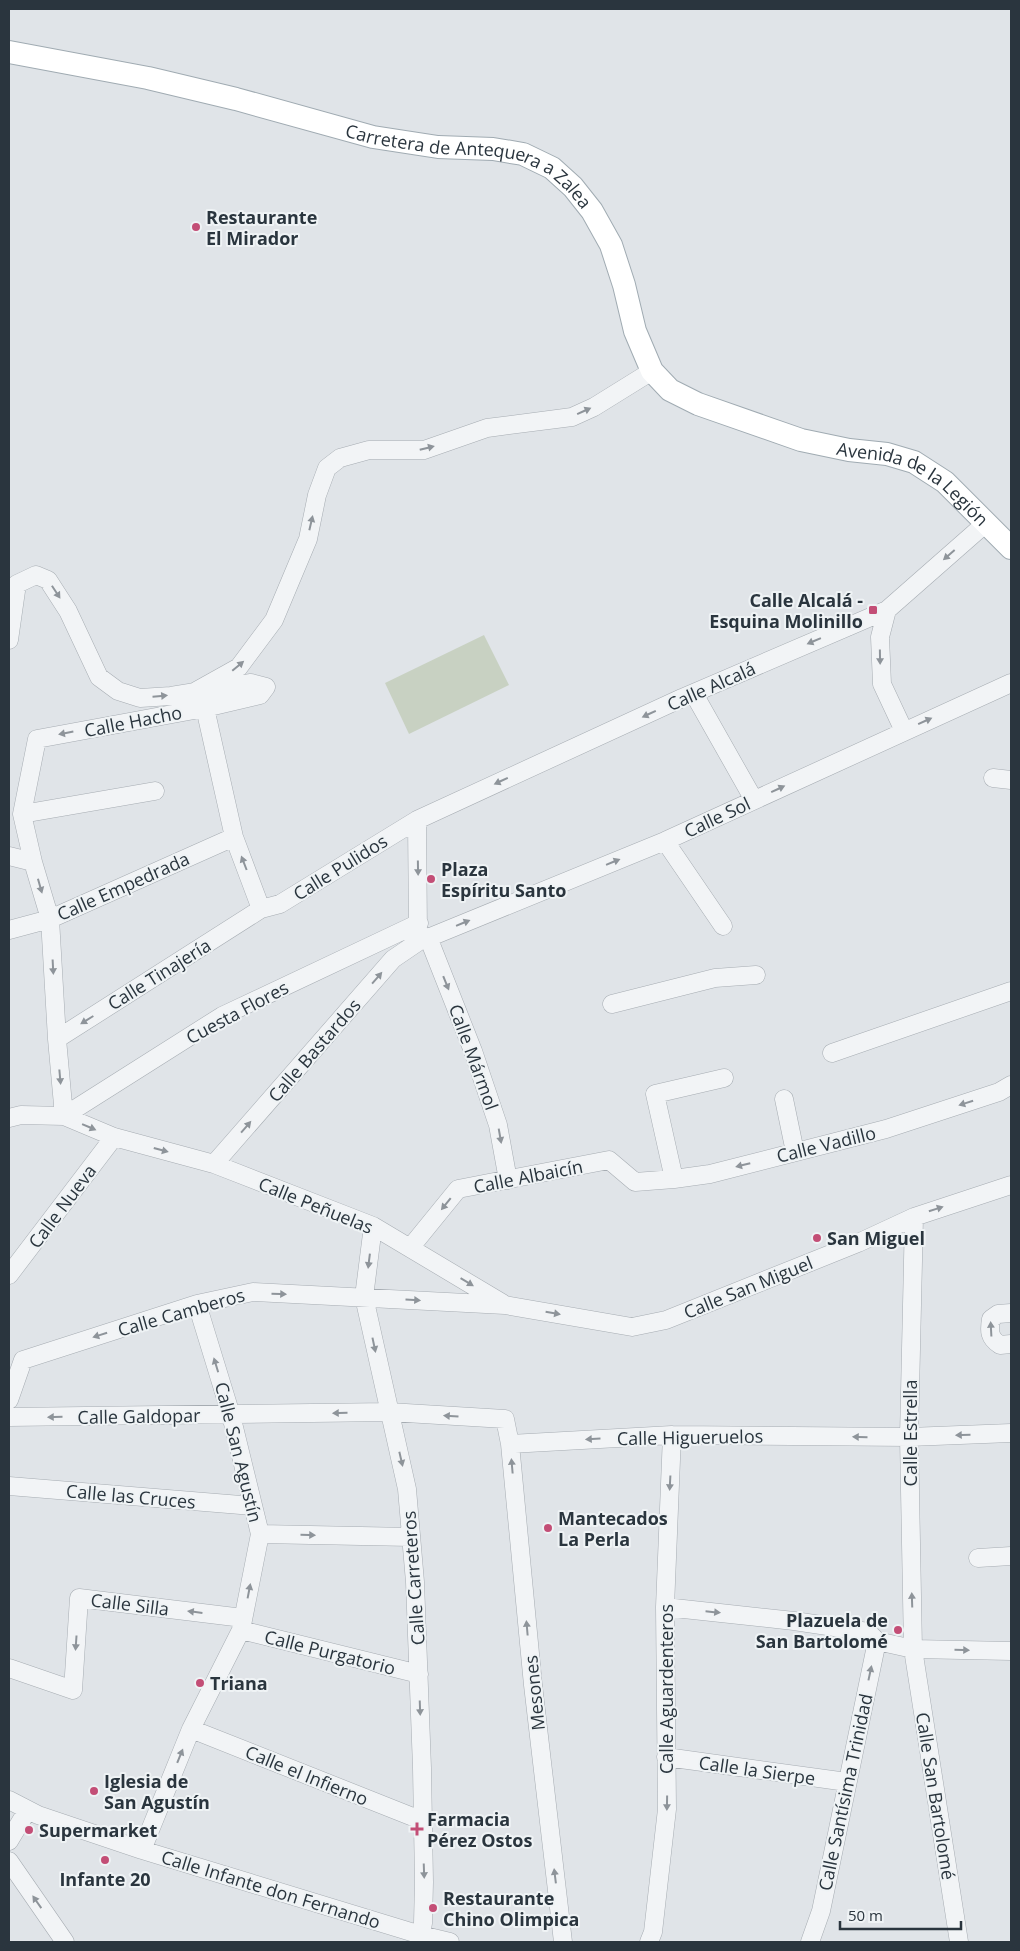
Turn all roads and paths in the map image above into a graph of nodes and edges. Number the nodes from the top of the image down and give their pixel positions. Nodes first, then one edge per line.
1 (9, 52) edge
2 (652, 371) junction
3 (801, 440) joint
4 (986, 523) junction
5 (1011, 548) edge
6 (887, 610) junction
7 (11, 615) edge
8 (9, 640) edge
9 (1011, 683) edge
10 (196, 691) junction
11 (694, 694) junction
12 (205, 708) junction
13 (904, 731) junction
14 (993, 778) dead end
15 (1011, 780) edge
16 (155, 791) dead end
17 (754, 800) junction
18 (22, 814) junction
19 (417, 820) junction
20 (234, 837) junction
21 (665, 841) junction
22 (9, 856) edge
23 (33, 862) junction
24 (261, 909) junction
25 (50, 919) junction
26 (723, 926) dead end
27 (9, 930) edge
28 (421, 934) junction
29 (756, 975) dead end
30 (1011, 991) edge
31 (612, 1004) dead end
32 (57, 1039) junction
33 (832, 1053) dead end
34 (724, 1078) dead end
35 (1011, 1084) edge
36 (784, 1099) dead end
37 (64, 1116) junction
38 (9, 1118) edge
39 (114, 1137) junction
40 (795, 1152) junction
41 (214, 1164) junction
42 (674, 1179) junction
43 (508, 1180) junction
44 (635, 1182) joint
45 (1011, 1185) edge
46 (914, 1217) junction
47 (373, 1226) junction
48 (410, 1248) junction
49 (9, 1275) edge
50 (364, 1297) junction
51 (197, 1304) junction
52 (505, 1305) junction
53 (1011, 1313) edge
54 (1011, 1344) edge
55 (9, 1400) edge
56 (389, 1412) junction
57 (231, 1415) junction
58 (9, 1417) edge
59 (1011, 1433) edge
60 (672, 1435) junction
61 (909, 1437) junction
62 (510, 1444) junction
63 (9, 1486) edge
64 (253, 1506) junction
65 (260, 1534) junction
66 (412, 1537) junction
67 (1011, 1556) edge
68 (978, 1558) dead end
69 (665, 1607) junction
70 (242, 1624) junction
71 (877, 1641) junction
72 (913, 1649) junction
73 (1011, 1651) edge
74 (9, 1668) edge
75 (419, 1674) junction
76 (191, 1729) junction
77 (666, 1757) junction
78 (847, 1782) junction
79 (9, 1800) edge
80 (27, 1811) junction
81 (423, 1821) junction
82 (9, 1841) edge
83 (142, 1850) junction
84 (9, 1861) edge
85 (419, 1939) edge
86 (65, 1942) edge
87 (450, 1942) edge
88 (563, 1942) edge
89 (649, 1942) edge
90 (810, 1942) edge
91 (959, 1942) edge

1 - 2 main road, Carretera de Antequera a Zalea
2 - 3 main road, Carretera de Antequera a Zalea
10 -> 2 street
3 - 4 main road, Avenida de la Legión
4 - 5 main road, Avenida de la Legión
4 -> 6 street, Calle Alcalá
6 -> 11 street, Calle Alcalá
6 -> 13 street
7 - 8 street
7 -> 10 street
13 -> 9 street, Calle Sol
10 - 12 street
11 - 17 street
11 -> 19 street, Calle Alcalá
12 -> 18 street, Calle Hacho
12 - 20 street, Calle Hacho
17 -> 13 street, Calle Sol
14 - 15 street
16 - 18 street
17 - 21 street, Calle Sol
18 - 23 street, Calle Hacho
19 - 24 street, Calle Pulidos
19 -> 28 street
24 -> 20 street, Calle Hacho
20 - 25 street, Calle Empedrada
21 - 26 street
28 -> 21 street, Calle Sol
22 - 23 street
23 -> 25 street, Calle Hacho
24 -> 32 street, Calle Tinajería
25 - 27 street, Calle Empedrada
25 -> 32 street, Calle Hacho
28 - 37 street, Cuesta Flores
41 -> 28 street, Calle Bastardos
28 -> 43 street, Calle Mármol
29 - 31 street
30 - 33 street
32 -> 37 street, Calle Hacho
34 - 42 street
35 -> 40 street, Calle Vadillo
36 - 40 street
37 - 38 street
37 -> 39 street, Calle Peñuelas
39 -> 41 street, Calle Peñuelas
39 - 49 street, Calle Nueva
40 -> 42 street, Calle Vadillo
41 - 47 street, Calle Peñuelas
42 - 44 street, Calle Vadillo
43 - 44 street, Calle Albaicín
43 -> 48 street, Calle Albaicín
46 -> 45 street, Calle San Miguel
52 -> 46 street, Calle San Miguel
46 - 61 street, Calle Estrella
47 - 48 street, Calle Peñuelas
47 -> 50 street, Calle Carreteros
48 -> 52 street, Calle Peñuelas
51 -> 50 street, Calle Camberos
50 -> 52 street, Calle Camberos
50 -> 56 street, Calle Carreteros
51 -> 55 street, Calle Camberos
57 -> 51 street, Calle San Agustín
54 -> 53 street
56 -> 57 street, Calle Galdopar
62 -> 56 street
56 -> 66 street, Calle Carreteros
57 -> 58 street, Calle Galdopar
57 - 64 street, Calle San Agustín
59 -> 61 street, Calle Higueruelos
61 -> 60 street, Calle Higueruelos
60 -> 62 street, Calle Higueruelos
60 -> 69 street, Calle Aguardenteros
72 -> 61 street, Calle Estrella
88 -> 62 street, Mesones
63 - 64 street, Calle las Cruces
64 - 65 street, Calle San Agustín
65 -> 66 street
70 -> 65 street, Calle San Agustín
66 - 75 street, Calle Carreteros
67 - 68 street
69 -> 71 street
69 - 77 street, Calle Aguardenteros
70 -> 74 street, Calle Silla
70 - 75 street, Calle Purgatorio
70 - 76 street, Calle San Agustín
71 - 72 street
78 -> 71 street, Calle Santísima Trinidad
72 -> 73 street
72 - 91 street, Calle San Bartolomé
75 -> 81 street, Calle Carreteros
76 - 81 street, Calle el Infierno
83 -> 76 street, Calle San Agustín
77 - 78 street, Calle la Sierpe
77 -> 89 street, Calle Aguardenteros
78 - 90 street, Calle Santísima Trinidad
79 - 80 street, Calle Infante don Fernando
80 - 82 street
80 - 83 street, Calle Infante don Fernando
81 -> 85 street, Calle Carreteros
83 - 85 street, Calle Infante don Fernando
86 -> 84 street
85 - 87 street, Calle Infante don Fernando

